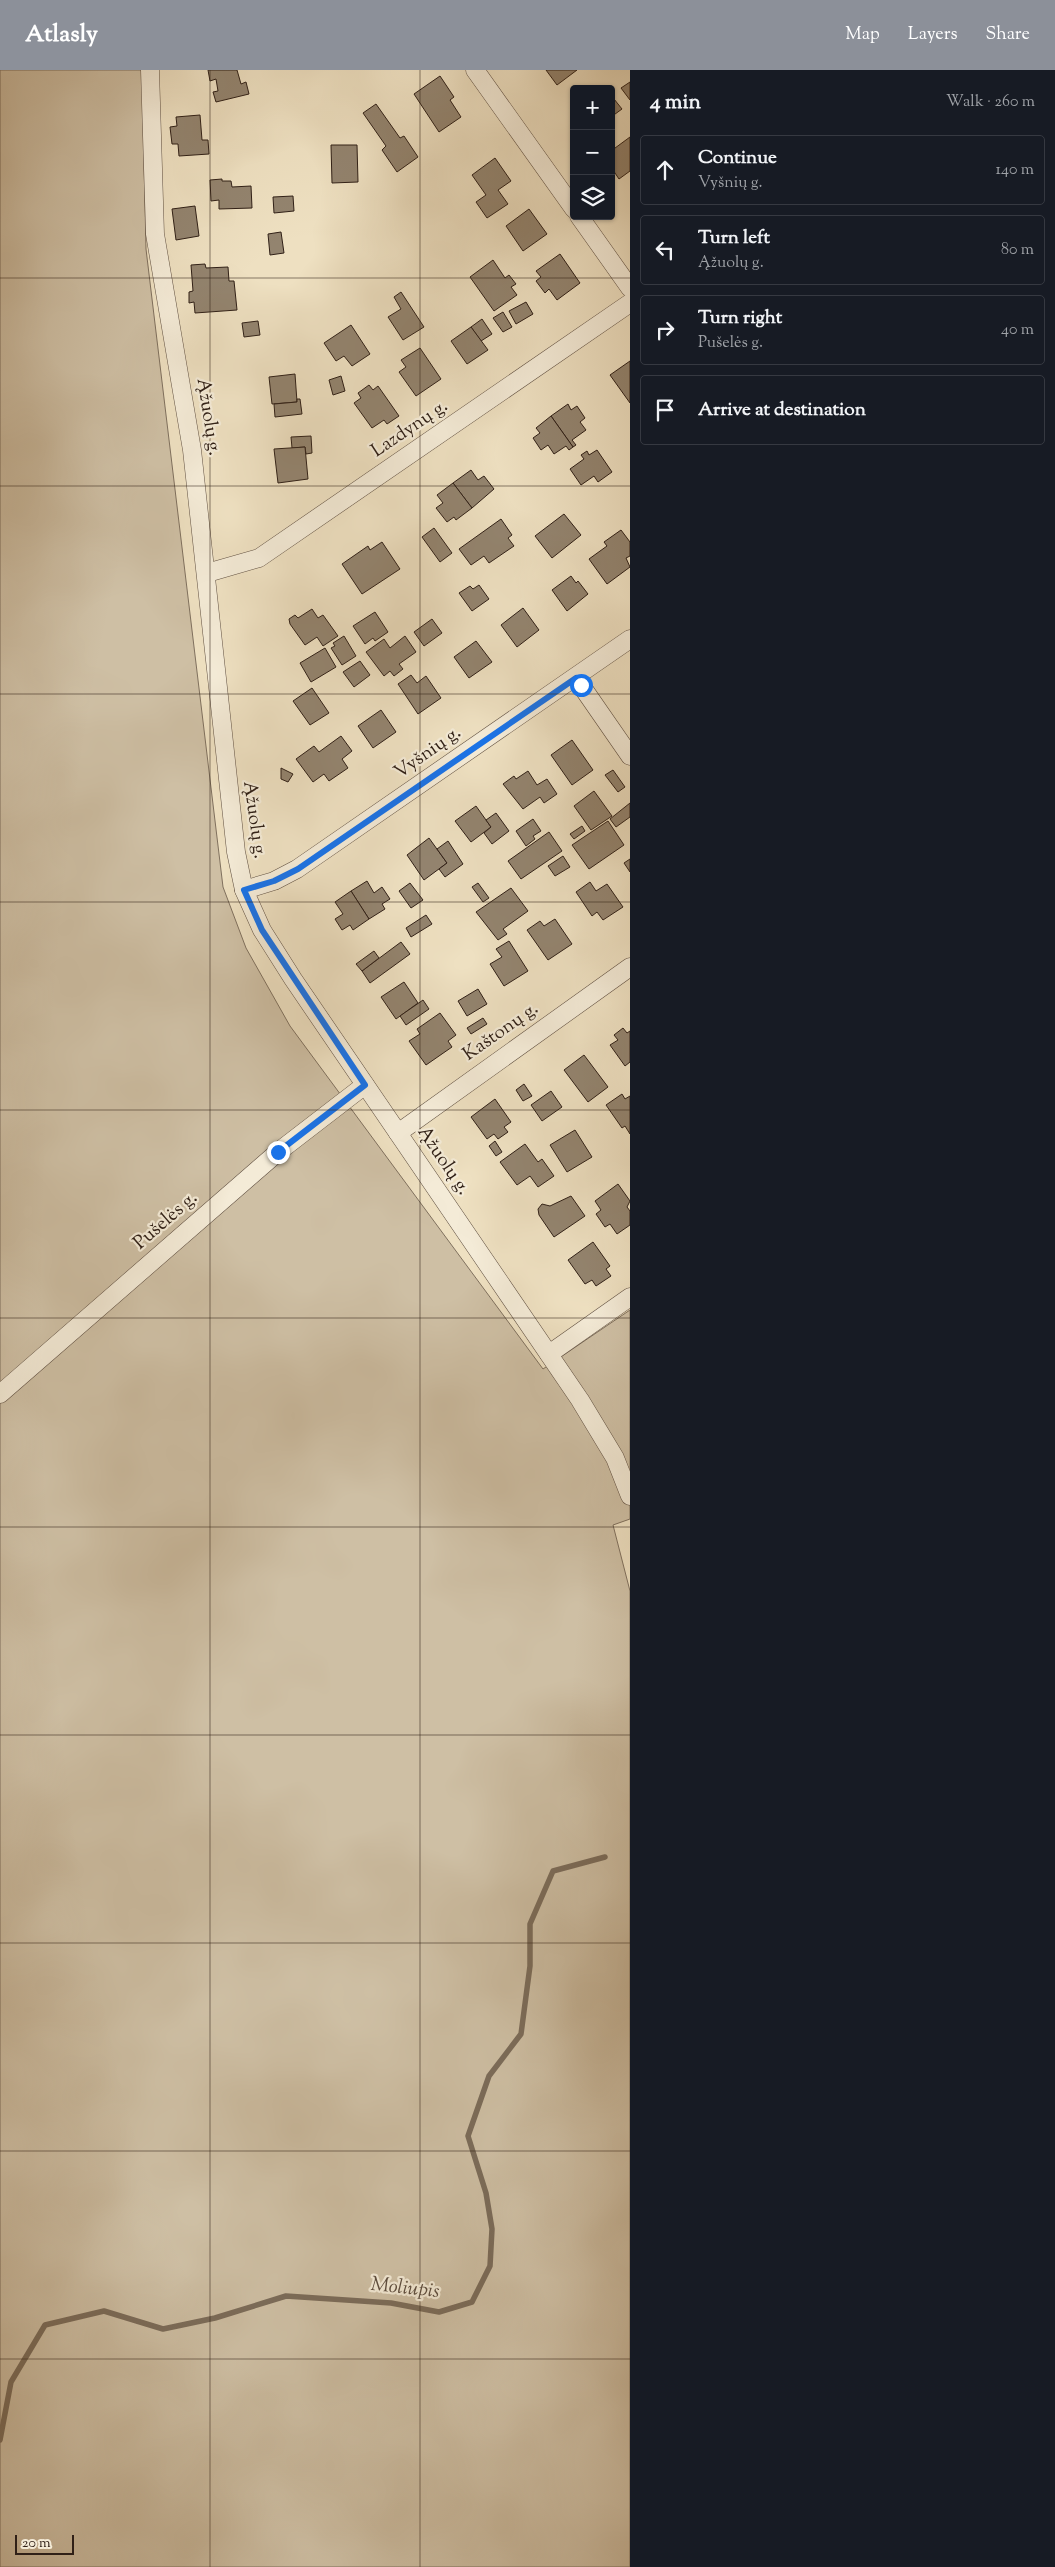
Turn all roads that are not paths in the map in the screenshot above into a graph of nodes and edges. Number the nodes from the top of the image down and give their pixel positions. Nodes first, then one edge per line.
1 (150, 70) edge
2 (475, 70) edge
3 (570, 203) edge
4 (582, 220) edge
5 (630, 288) edge
6 (630, 303) edge
7 (207, 573) junction
8 (630, 639) edge
9 (576, 678) junction
10 (630, 756) edge
11 (244, 890) junction
12 (630, 967) edge
13 (365, 1085) junction
14 (398, 1133) junction
15 (630, 1296) edge
16 (549, 1354) junction
17 (0, 1394) edge
18 (630, 1496) edge

1 - 7 street, Ąžuolų g.
2 - 3 street
4 - 5 street
6 - 7 street, Lazdynų g.
7 - 11 street, Ąžuolų g.
8 - 9 street, Vyšnių g.
9 - 10 street
9 - 11 street, Vyšnių g.
11 - 13 street, Ąžuolų g.
12 - 14 street, Kaštonų g.
13 - 14 street, Ąžuolų g.
13 - 17 street, Pušelės g.
14 - 16 street, Ąžuolų g.
15 - 16 street
16 - 18 street, Ąžuolų g.

